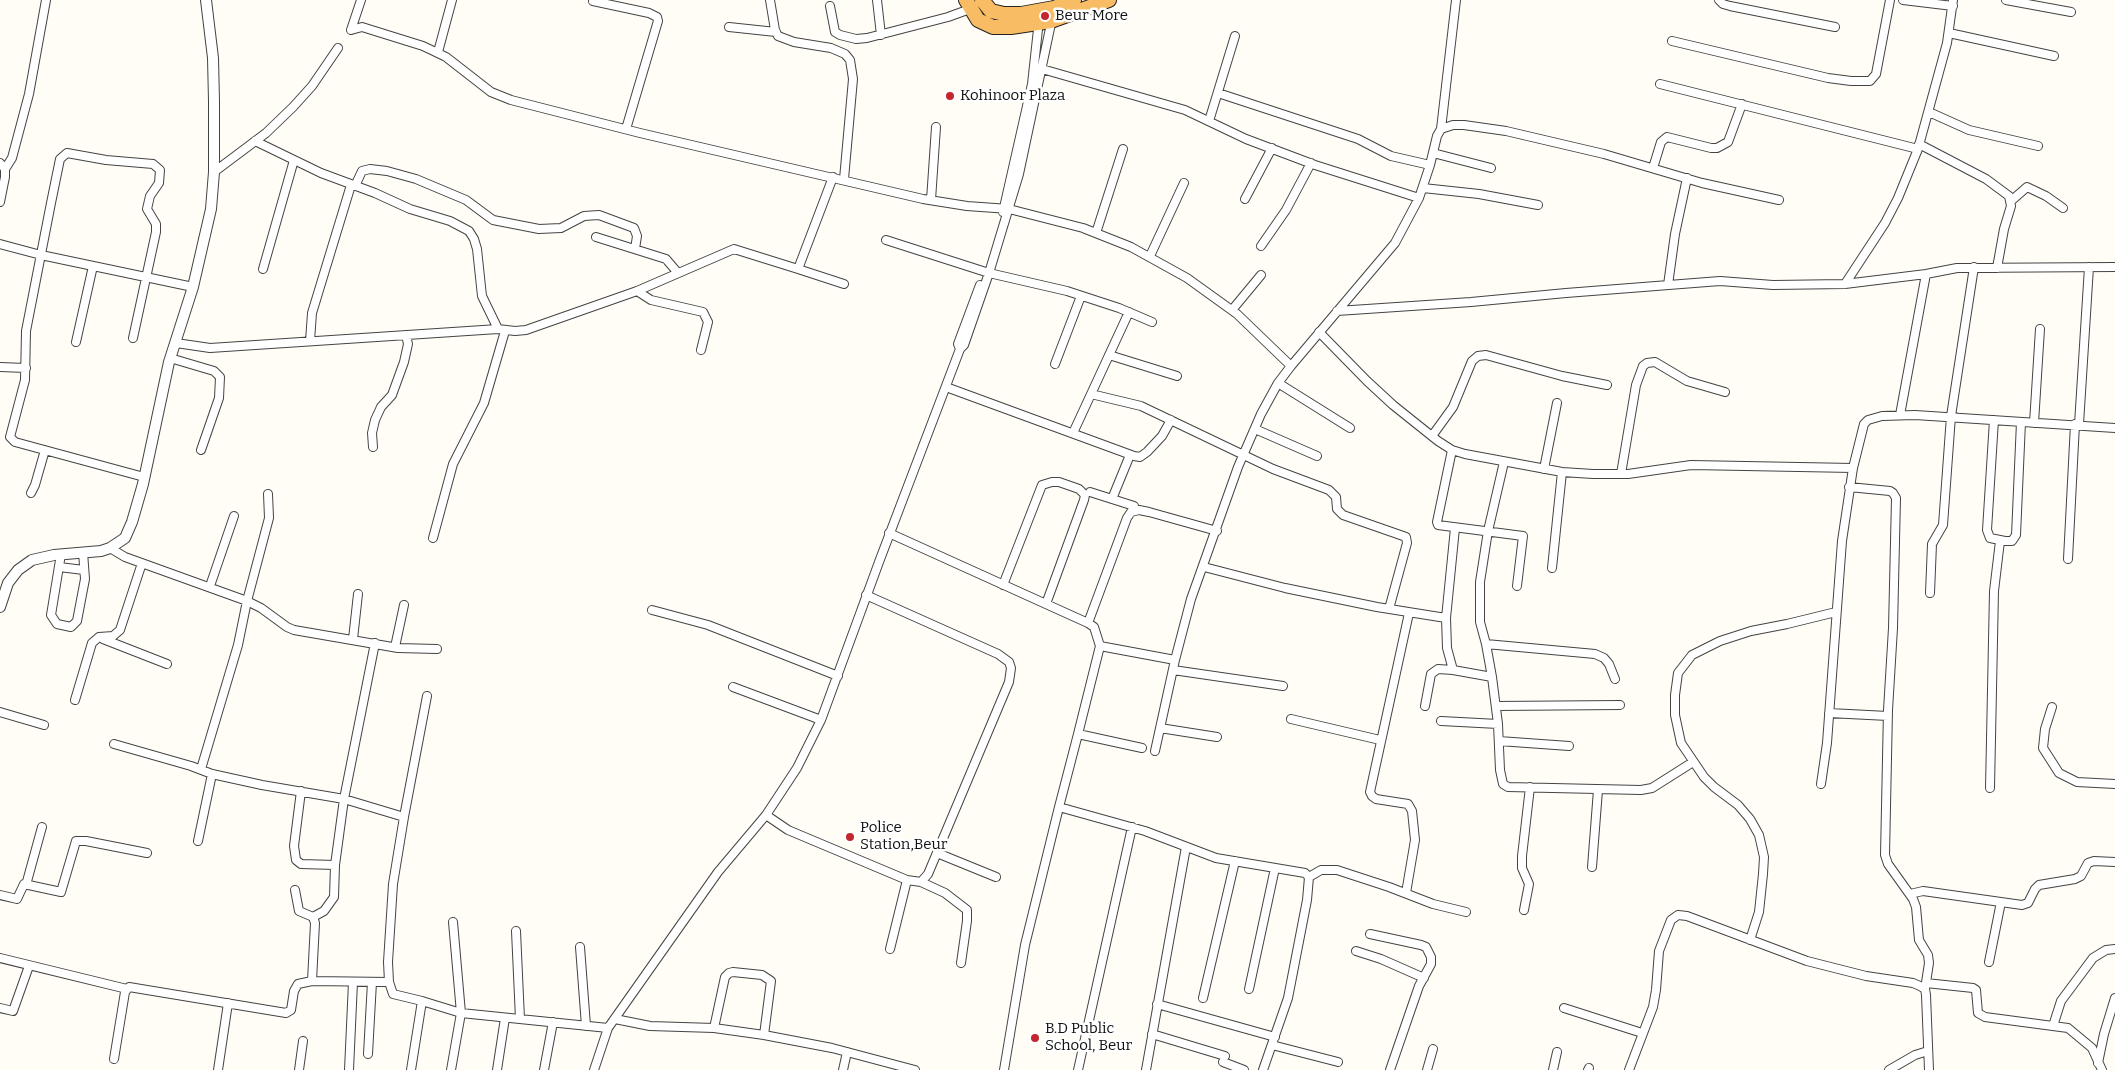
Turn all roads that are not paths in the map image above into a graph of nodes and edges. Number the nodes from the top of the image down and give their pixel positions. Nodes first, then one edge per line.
1 (46, 0) edge
2 (206, 0) edge
3 (361, 0) edge
4 (452, 0) edge
5 (770, 0) edge
6 (877, 0) edge
7 (982, 0) edge
8 (1074, 0) edge
9 (1109, 0) edge
10 (1456, 0) edge
11 (1719, 0) edge
12 (1890, 0) edge
13 (1903, 0) edge
14 (2006, 0) edge
15 (593, 1) edge
16 (1953, 3) edge
17 (968, 4) edge
18 (830, 6) dead end
19 (1048, 12) edge
20 (2071, 12) dead end
21 (728, 27) dead end
22 (1835, 27) dead end
23 (776, 32) junction
24 (1948, 33) junction
25 (881, 35) junction
26 (1235, 36) dead end
27 (1672, 41) dead end
28 (338, 48) dead end
29 (438, 52) junction
30 (2054, 56) dead end
31 (1042, 69) junction
32 (1660, 84) dead end
33 (1218, 93) junction
34 (1742, 104) junction
35 (1929, 112) junction
36 (1209, 121) junction
37 (936, 127) dead end
38 (626, 129) junction
39 (1441, 130) junction
40 (256, 141) junction
41 (2038, 146) dead end
42 (1918, 147) junction
43 (1272, 148) junction
44 (1123, 150) dead end
45 (1433, 153) junction
46 (294, 160) junction
47 (1311, 163) junction
48 (1430, 165) junction
49 (3, 166) edge
50 (1491, 168) dead end
51 (1653, 168) junction
52 (214, 172) junction
53 (833, 177) junction
54 (1687, 178) junction
55 (844, 179) junction
56 (1184, 183) dead end
57 (353, 186) junction
58 (1423, 188) junction
59 (1419, 198) junction
60 (1245, 199) dead end
61 (931, 200) junction
62 (1779, 200) dead end
63 (2011, 201) junction
64 (0, 202) edge
65 (1538, 205) dead end
66 (2063, 208) dead end
67 (1007, 209) junction
68 (1096, 233) junction
69 (596, 237) dead end
70 (886, 240) dead end
71 (0, 244) edge
72 (1261, 246) dead end
73 (636, 249) junction
74 (42, 255) junction
75 (1150, 256) junction
76 (93, 266) junction
77 (2089, 266) junction
78 (1974, 267) junction
79 (1997, 268) junction
80 (2115, 268) edge
81 (263, 269) dead end
82 (798, 269) junction
83 (678, 273) junction
84 (987, 273) junction
85 (1926, 274) junction
86 (1261, 275) dead end
87 (146, 277) junction
88 (844, 284) dead end
89 (1845, 284) junction
90 (1668, 285) junction
91 (193, 287) junction
92 (637, 291) junction
93 (1081, 296) junction
94 (1232, 310) junction
95 (1337, 311) junction
96 (1129, 312) junction
97 (1152, 322) dead end
98 (2040, 329) dead end
99 (502, 330) junction
100 (1319, 332) junction
101 (406, 335) junction
102 (133, 338) dead end
103 (310, 341) junction
104 (76, 342) dead end
105 (176, 343) junction
106 (701, 350) dead end
107 (1109, 355) junction
108 (170, 358) junction
109 (1055, 364) dead end
110 (1291, 366) junction
111 (0, 368) edge
112 (26, 368) junction
113 (1177, 376) dead end
114 (1278, 383) junction
115 (1607, 385) dead end
116 (946, 387) junction
117 (1725, 392) dead end
118 (1091, 394) junction
119 (1557, 403) dead end
120 (1900, 415) junction
121 (1951, 416) junction
122 (1171, 420) junction
123 (1994, 420) junction
124 (2022, 422) junction
125 (2034, 423) junction
126 (2077, 424) junction
127 (1255, 428) junction
128 (1350, 428) dead end
129 (2115, 428) edge
130 (1073, 433) junction
131 (1432, 436) junction
132 (0, 437) edge
133 (11, 439) junction
134 (373, 447) dead end
135 (45, 450) junction
136 (201, 450) dead end
137 (1452, 450) junction
138 (1244, 454) junction
139 (1130, 456) junction
140 (1317, 456) dead end
141 (1504, 462) junction
142 (1853, 468) junction
143 (1544, 469) junction
144 (1562, 472) junction
145 (1621, 474) junction
146 (144, 477) junction
147 (1849, 487) junction
148 (1090, 492) dead end
149 (30, 493) dead end
150 (268, 494) dead end
151 (1112, 499) junction
152 (1134, 506) dead end
153 (234, 516) dead end
154 (1455, 528) junction
155 (1216, 531) junction
156 (1488, 531) junction
157 (890, 534) junction
158 (433, 538) dead end
159 (2000, 541) junction
160 (110, 548) junction
161 (84, 552) junction
162 (61, 554) junction
163 (2068, 559) dead end
164 (142, 563) junction
165 (1204, 567) junction
166 (59, 568) junction
167 (1552, 568) dead end
168 (84, 570) junction
169 (1003, 585) junction
170 (210, 586) junction
171 (1517, 586) dead end
172 (1930, 593) dead end
173 (358, 594) dead end
174 (866, 595) junction
175 (247, 601) junction
176 (404, 604) dead end
177 (1046, 604) junction
178 (0, 605) edge
179 (1389, 609) junction
180 (652, 610) dead end
181 (1836, 612) junction
182 (1409, 613) junction
183 (1446, 618) junction
184 (1088, 623) junction
185 (98, 637) junction
186 (353, 639) junction
187 (375, 643) junction
188 (1486, 644) junction
189 (1100, 646) junction
190 (395, 647) junction
191 (437, 649) dead end
192 (1175, 660) junction
193 (167, 664) dead end
194 (1173, 670) junction
195 (1453, 670) junction
196 (838, 676) junction
197 (1492, 677) junction
198 (1615, 679) dead end
199 (1283, 686) dead end
200 (733, 688) dead end
201 (427, 696) dead end
202 (75, 700) dead end
203 (1620, 705) dead end
204 (1425, 706) dead end
205 (1496, 706) junction
206 (2052, 707) dead end
207 (0, 712) edge
208 (1829, 714) junction
209 (1888, 716) junction
210 (1291, 719) dead end
211 (821, 720) junction
212 (1441, 721) dead end
213 (1498, 724) junction
214 (44, 725) dead end
215 (1160, 728) junction
216 (1078, 734) junction
217 (1217, 737) dead end
218 (1380, 740) junction
219 (1499, 741) junction
220 (114, 744) dead end
221 (1569, 746) dead end
222 (1142, 748) dead end
223 (1155, 751) dead end
224 (1692, 762) junction
225 (201, 769) junction
226 (212, 774) junction
227 (1821, 784) dead end
228 (2115, 784) edge
229 (1530, 787) junction
230 (1990, 788) dead end
231 (1598, 790) junction
232 (301, 791) junction
233 (344, 798) junction
234 (1060, 807) junction
235 (766, 815) junction
236 (404, 816) junction
237 (42, 827) dead end
238 (1132, 827) junction
239 (198, 841) dead end
240 (1186, 847) junction
241 (147, 853) dead end
242 (937, 853) junction
243 (1235, 861) junction
244 (2115, 862) edge
245 (335, 865) junction
246 (1592, 867) dead end
247 (1274, 868) junction
248 (996, 877) dead end
249 (1309, 877) junction
250 (907, 880) junction
251 (921, 882) junction
252 (26, 884) junction
253 (295, 890) dead end
254 (1406, 893) junction
255 (1910, 894) junction
256 (0, 895) edge
257 (2001, 902) junction
258 (1524, 910) dead end
259 (1466, 912) dead end
260 (313, 917) junction
261 (453, 922) dead end
262 (516, 932) dead end
263 (1370, 934) dead end
264 (1750, 940) junction
265 (580, 947) dead end
266 (890, 949) dead end
267 (2115, 949) edge
268 (1356, 951) dead end
269 (0, 958) edge
270 (1988, 962) dead end
271 (961, 963) dead end
272 (29, 966) junction
273 (1424, 978) junction
274 (312, 981) junction
275 (353, 982) junction
276 (372, 982) junction
277 (389, 982) junction
278 (1925, 986) junction
279 (127, 989) junction
280 (1249, 989) dead end
281 (1203, 998) dead end
282 (2115, 998) edge
283 (422, 1001) junction
284 (228, 1003) junction
285 (1157, 1004) junction
286 (0, 1008) edge
287 (1564, 1008) dead end
288 (461, 1013) junction
289 (505, 1018) junction
290 (520, 1019) junction
291 (615, 1019) junction
292 (553, 1022) junction
293 (586, 1026) junction
294 (2053, 1026) junction
295 (608, 1028) junction
296 (714, 1028) junction
297 (1642, 1033) junction
298 (1152, 1034) junction
299 (764, 1035) junction
300 (303, 1041) dead end
301 (1273, 1041) junction
302 (1433, 1049) dead end
303 (1928, 1051) junction
304 (847, 1052) junction
305 (1557, 1052) dead end
306 (368, 1054) dead end
307 (114, 1060) dead end
308 (1338, 1062) dead end
309 (2100, 1066) edge
310 (910, 1069) edge
311 (218, 1070) edge
312 (299, 1070) edge
313 (349, 1070) edge
314 (411, 1070) edge
315 (451, 1070) edge
316 (497, 1070) edge
317 (544, 1070) edge
318 (594, 1070) edge
319 (843, 1070) edge
320 (1004, 1070) edge
321 (1078, 1070) edge
322 (1146, 1070) edge
323 (1244, 1070) edge
324 (1263, 1070) edge
325 (1390, 1070) edge
326 (1427, 1070) edge
327 (1553, 1070) edge
328 (1629, 1070) edge
329 (1890, 1070) edge
330 (1929, 1070) edge

1 - 49 street
2 - 52 street
3 - 29 street
4 - 29 street
5 - 23 street
6 - 25 street
7 - 19 highway
8 - 19 highway
9 - 19 highway
10 - 39 street
11 - 22 street
12 - 27 street
13 - 16 street
14 - 20 street
15 - 38 street
16 - 24 street
17 - 19 highway
17 - 25 street
18 - 25 street
19 - 31 street
19 - 67 street
21 - 23 street
23 - 55 street
24 - 30 street
24 - 35 street
26 - 33 street
28 - 40 street
29 - 38 street
31 - 36 street
31 - 67 street
32 - 34 street
33 - 36 street
33 - 48 street
34 - 42 street
34 - 51 street
35 - 41 street
35 - 42 street
36 - 43 street
37 - 61 street
38 - 53 street
39 - 45 street
39 - 51 street
40 - 46 street
40 - 52 street
42 - 63 street
42 - 89 street
43 - 47 street
43 - 60 street
44 - 68 street
45 - 48 street
45 - 50 street
46 - 57 street
46 - 81 street
47 - 59 street
47 - 72 street
48 - 58 street
49 - 64 street
51 - 54 street
52 - 91 street
53 - 55 street
53 - 82 street
54 - 62 street
54 - 90 street
55 - 61 street
56 - 75 street
57 - 73 street
57 - 99 street
57 - 103 street
58 - 59 street
58 - 65 street
59 - 95 street
61 - 67 street
63 - 66 street
63 - 79 street
67 - 68 street
67 - 84 street
68 - 75 street
69 - 73 street
70 - 84 street
71 - 74 street
73 - 83 street
74 - 76 street
74 - 87 street
74 - 112 street
75 - 94 street
76 - 87 street
76 - 104 street
77 - 79 street
77 - 80 street
77 - 126 street
78 - 79 street
78 - 85 street
78 - 121 street
82 - 83 street
82 - 88 street
83 - 92 street
84 - 93 street
84 - 116 street
85 - 89 street
85 - 120 street
86 - 94 street
87 - 91 street
87 - 102 street
89 - 90 street
90 - 95 street
91 - 105 street
92 - 99 street
92 - 106 street
93 - 96 street
93 - 109 street
94 - 110 street
95 - 100 street
96 - 97 street
96 - 107 street
98 - 125 street
99 - 101 street
99 - 158 street
100 - 110 street
100 - 131 street
101 - 103 street
101 - 134 street
103 - 105 street
105 - 108 street
107 - 113 street
107 - 118 street
108 - 136 street
108 - 146 street
110 - 114 street
111 - 112 street
112 - 133 street
114 - 127 street
114 - 128 street
115 - 131 street
116 - 130 street
116 - 157 street
117 - 145 street
118 - 122 street
118 - 130 street
119 - 143 street
120 - 121 street
120 - 142 street
121 - 123 street
121 - 172 street
122 - 138 street
122 - 139 street
123 - 124 street
123 - 159 street
124 - 125 street
124 - 159 street
125 - 126 street
126 - 129 street
126 - 163 street
127 - 138 street
127 - 140 street
130 - 139 street
131 - 137 street
132 - 133 street
133 - 135 street
135 - 146 street
135 - 149 street
137 - 141 street
137 - 154 street
138 - 155 street
138 - 179 street
139 - 151 street
141 - 143 street
141 - 156 street
142 - 145 street
142 - 147 street
143 - 144 street
144 - 145 street
144 - 167 street
146 - 160 street
147 - 181 street
147 - 209 street
148 - 151 street
150 - 175 street
151 - 152 street
153 - 170 street
154 - 156 street
154 - 183 street
155 - 165 street
155 - 184 street
156 - 171 street
156 - 188 street
157 - 169 street
157 - 174 street
159 - 230 street
160 - 161 street
160 - 164 street
161 - 162 street
161 - 168 street
162 - 166 street
162 - 178 street
164 - 170 street
164 - 185 street
165 - 179 street
165 - 192 street
166 - 168 street
166 - 168 street
169 - 177 street
169 - 177 street
170 - 175 street
173 - 186 street
174 - 196 street
174 - 242 street
175 - 186 street
175 - 225 street
176 - 190 street
177 - 184 street
179 - 182 street
180 - 196 street
181 - 208 street
181 - 224 street
182 - 183 street
182 - 218 street
183 - 195 street
184 - 189 street
185 - 193 street
185 - 202 street
186 - 187 street
187 - 190 street
187 - 233 street
188 - 197 street
188 - 198 street
189 - 192 street
189 - 216 street
190 - 191 street
192 - 194 street
194 - 199 street
194 - 215 street
195 - 197 street
195 - 204 street
196 - 211 street
197 - 205 street
200 - 211 street
201 - 236 street
203 - 205 street
205 - 213 street
206 - 228 street
207 - 214 street
208 - 209 street
208 - 227 street
209 - 255 street
210 - 218 street
211 - 235 street
212 - 213 street
213 - 219 street
215 - 217 street
215 - 223 street
216 - 222 street
216 - 234 street
218 - 254 street
219 - 221 street
219 - 229 street
220 - 225 street
224 - 231 street
224 - 264 street
225 - 226 street
226 - 232 street
226 - 239 street
229 - 231 street
229 - 258 street
231 - 246 street
232 - 233 street
232 - 245 street
233 - 236 street
233 - 245 street
234 - 238 street
234 - 320 street
235 - 250 street
235 - 291 street
236 - 277 street
237 - 252 street
238 - 240 street
238 - 321 street
240 - 243 street
240 - 285 street
241 - 252 street
242 - 248 street
242 - 251 street
243 - 247 street
243 - 281 street
244 - 257 street
245 - 260 street
247 - 249 street
247 - 280 street
249 - 254 street
249 - 301 street
250 - 251 street
250 - 266 street
251 - 271 street
252 - 256 street
253 - 260 street
254 - 259 street
255 - 257 street
255 - 278 street
257 - 270 street
260 - 274 street
261 - 288 street
262 - 290 street
263 - 273 street
264 - 278 street
264 - 297 street
265 - 293 street
267 - 294 street
268 - 273 street
269 - 272 street
272 - 279 street
272 - 286 street
273 - 325 street
274 - 275 street
274 - 284 street
275 - 276 street
275 - 313 street
276 - 277 street
276 - 306 street
277 - 283 street
278 - 294 street
278 - 303 street
279 - 284 street
279 - 307 street
282 - 309 street
283 - 288 street
283 - 314 street
284 - 311 street
285 - 298 street
285 - 301 street
287 - 297 street
288 - 289 street
288 - 315 street
289 - 290 street
289 - 316 street
290 - 292 street
291 - 295 street
291 - 296 street
292 - 293 street
292 - 317 street
293 - 295 street
294 - 309 street
295 - 318 street
296 - 299 street
296 - 299 street
297 - 328 street
298 - 322 street
298 - 323 street
299 - 304 street
300 - 312 street
301 - 308 street
301 - 324 street
302 - 326 street
303 - 329 street
303 - 330 street
304 - 310 street
304 - 319 street
305 - 327 street

